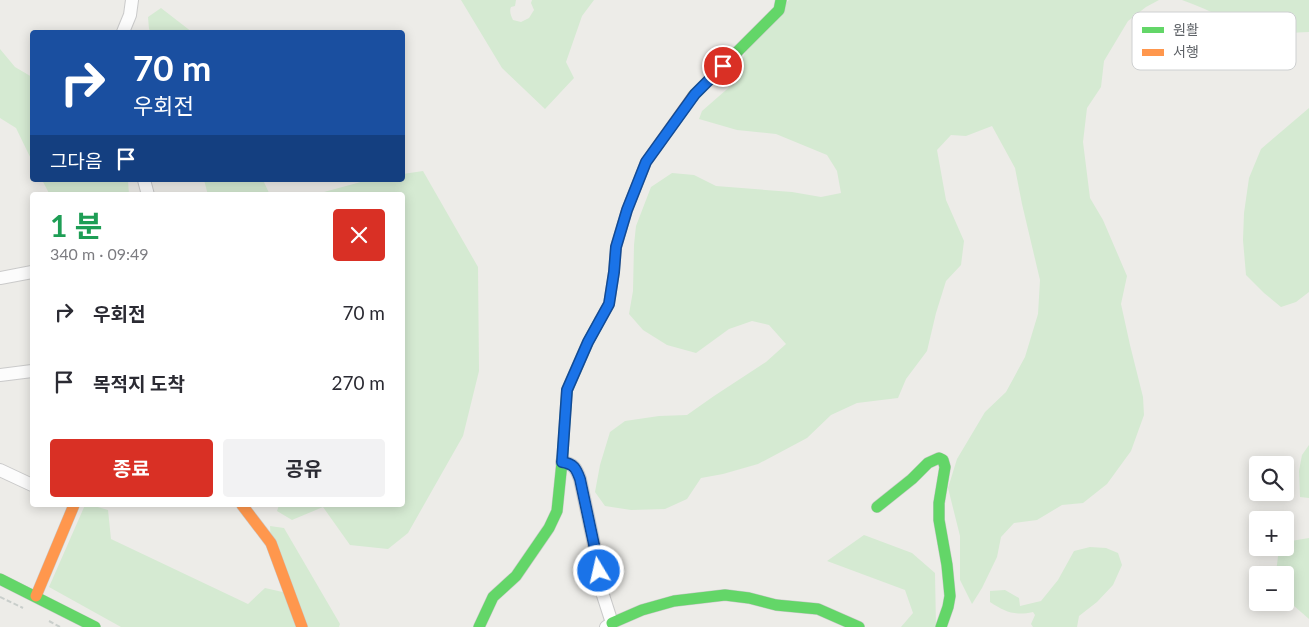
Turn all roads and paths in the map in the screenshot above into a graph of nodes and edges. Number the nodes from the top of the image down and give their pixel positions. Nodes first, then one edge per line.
1 (132, 0) edge
2 (781, 0) edge
3 (124, 30) edge
4 (30, 272) edge
5 (0, 278) edge
6 (30, 372) edge
7 (0, 376) edge
8 (562, 462) junction
9 (0, 470) edge
10 (30, 484) edge
11 (73, 507) edge
12 (244, 507) edge
13 (877, 507) dead end
14 (0, 579) edge
15 (36, 596) junction
16 (0, 597) edge
17 (24, 608) dead end
18 (47, 620) dead end
19 (609, 625) edge
20 (60, 627) edge
21 (95, 627) edge
22 (302, 627) edge
23 (479, 627) edge
24 (859, 627) edge
25 (941, 627) edge

1 - 3 street
2 - 8 street
4 - 5 street
6 - 7 street
8 - 19 street
8 - 23 street
9 - 10 street
11 - 15 street
12 - 22 street
13 - 25 street
14 - 15 street
15 - 21 street
16 - 17 path
18 - 20 path
19 - 24 street

